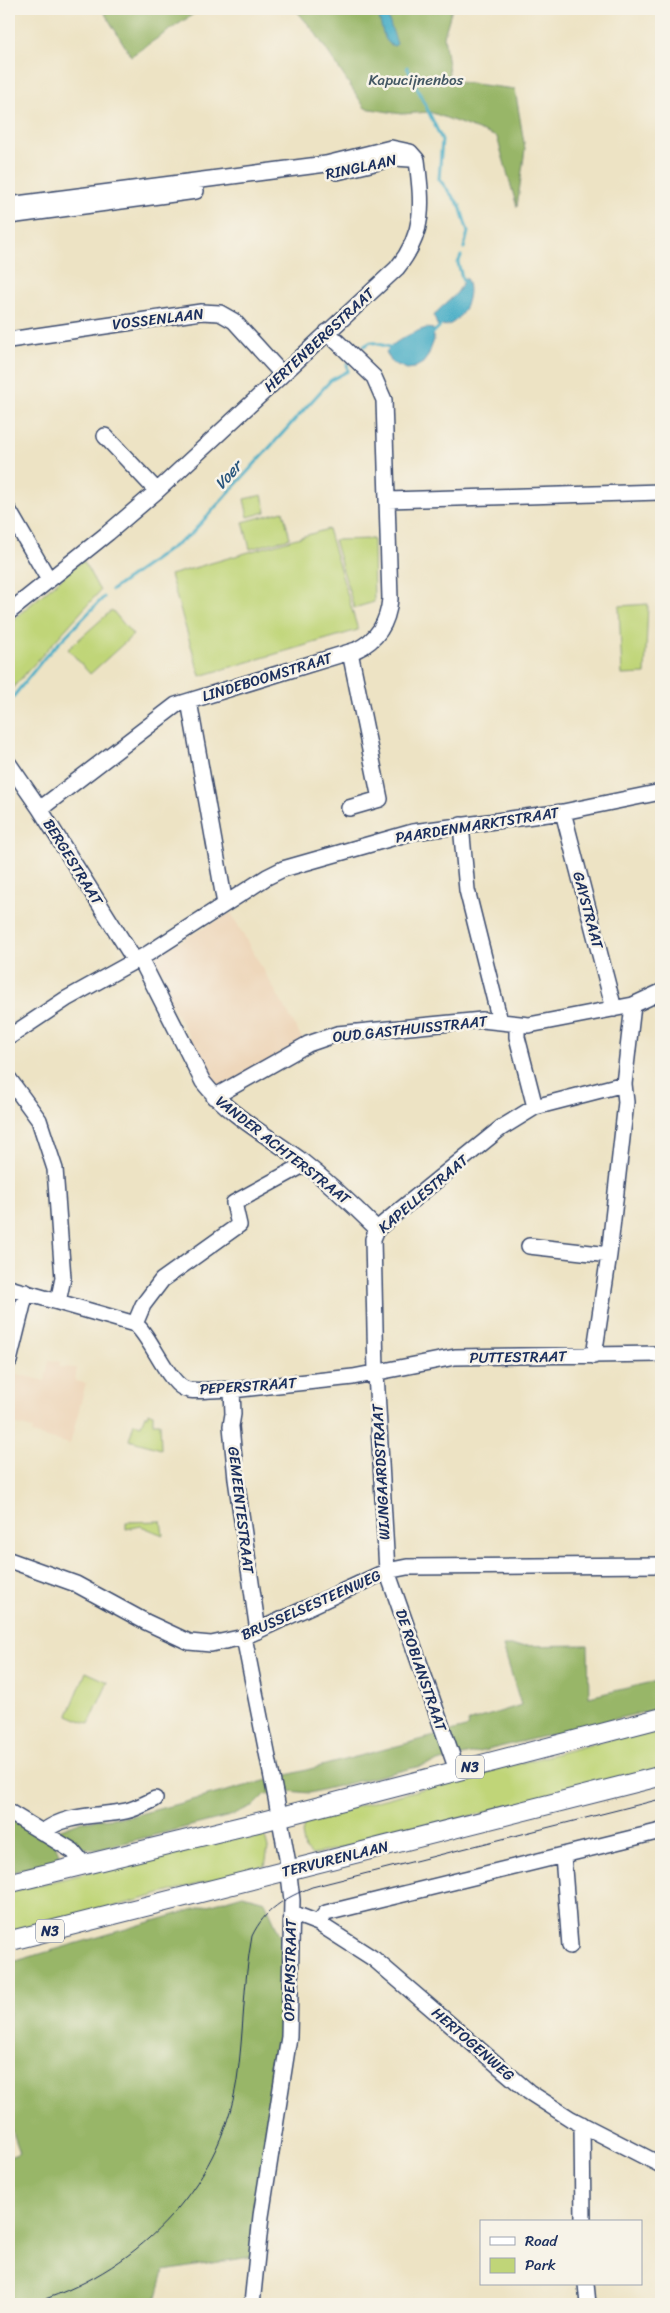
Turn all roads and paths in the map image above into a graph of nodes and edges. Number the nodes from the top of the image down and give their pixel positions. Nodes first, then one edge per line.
1 (417, 160) junction
2 (9, 205) edge
3 (9, 216) edge
4 (327, 332) junction
5 (9, 340) edge
6 (282, 374) junction
7 (105, 436) dead end
8 (157, 491) junction
9 (661, 492) edge
10 (388, 500) junction
11 (9, 511) edge
12 (49, 580) junction
13 (9, 612) edge
14 (350, 652) junction
15 (189, 701) junction
16 (9, 764) edge
17 (661, 792) edge
18 (349, 808) dead end
19 (40, 809) junction
20 (563, 812) junction
21 (461, 826) junction
22 (225, 904) junction
23 (138, 959) junction
24 (661, 992) edge
25 (633, 1005) junction
26 (614, 1009) junction
27 (500, 1021) junction
28 (516, 1024) junction
29 (9, 1037) edge
30 (9, 1079) edge
31 (624, 1084) junction
32 (214, 1097) junction
33 (535, 1106) junction
34 (304, 1164) junction
35 (377, 1230) junction
36 (529, 1246) dead end
37 (609, 1255) junction
38 (9, 1288) edge
39 (26, 1292) junction
40 (58, 1302) junction
41 (135, 1324) junction
42 (661, 1354) edge
43 (594, 1356) junction
44 (9, 1362) edge
45 (376, 1373) junction
46 (232, 1390) junction
47 (9, 1560) edge
48 (661, 1565) edge
49 (387, 1571) junction
50 (258, 1631) junction
51 (244, 1637) junction
52 (661, 1718) edge
53 (457, 1770) junction
54 (661, 1776) edge
55 (155, 1799) dead end
56 (9, 1812) edge
57 (279, 1817) junction
58 (661, 1831) edge
59 (43, 1832) junction
60 (563, 1856) junction
61 (80, 1866) junction
62 (289, 1871) junction
63 (9, 1883) edge
64 (292, 1913) junction
65 (318, 1923) junction
66 (9, 1941) edge
67 (570, 1946) dead end
68 (577, 2122) junction
69 (661, 2165) edge
70 (583, 2220) edge
71 (586, 2286) edge
72 (252, 2304) edge
73 (588, 2304) edge

1 - 2 street, RINGLAAN
1 - 3 street, RINGLAAN
1 - 4 street, HERTENBERGSTRAAT
4 - 6 street, HERTENBERGSTRAAT
4 - 10 street, LINDEBOOMSTRAAT
5 - 6 street, VOSSENLAAN
6 - 8 street, HERTENBERGSTRAAT
7 - 8 street
8 - 12 street, HERTENBERGSTRAAT
9 - 10 street
10 - 14 street, LINDEBOOMSTRAAT
11 - 12 street
12 - 13 street, HERTENBERGSTRAAT
14 - 15 street, LINDEBOOMSTRAAT
14 - 18 street
15 - 19 street
15 - 22 street, LINDEBOOMSTRAAT
16 - 19 street, BERGESTRAAT
17 - 20 street, PAARDENMARKTSTRAAT
19 - 23 street, BERGESTRAAT
20 - 21 street, PAARDENMARKTSTRAAT
20 - 26 street, GAYSTRAAT
21 - 22 street, PAARDENMARKTSTRAAT
21 - 27 street
22 - 23 street, PAARDENMARKTSTRAAT
23 - 29 street, PAARDENMARKTSTRAAT
23 - 32 street, VANDER ACHTERSTRAAT
24 - 25 street
25 - 26 street
25 - 31 street
26 - 28 street
27 - 28 street
27 - 32 street, OUD GASTHUISSTRAAT
28 - 33 street
30 - 40 street
31 - 33 street, KAPELLESTRAAT
31 - 37 street
32 - 34 street, VANDER ACHTERSTRAAT
33 - 35 street, KAPELLESTRAAT
34 - 35 street, VANDER ACHTERSTRAAT
34 - 41 street
35 - 45 street, KAPELLESTRAAT
36 - 37 street
37 - 43 street
38 - 39 street
39 - 40 street
39 - 44 street
40 - 41 street
41 - 46 street, PEPERSTRAAT
42 - 43 street, PUTTESTRAAT
43 - 45 street, PUTTESTRAAT
45 - 46 street, PEPERSTRAAT
45 - 49 street, WIJNGAARDSTRAAT
46 - 50 street, GEMEENTESTRAAT
47 - 51 street, BRUSSELSESTEENWEG
48 - 49 street, BRUSSELSESTEENWEG
49 - 50 street, BRUSSELSESTEENWEG
49 - 53 street, DE ROBIANSTRAAT
50 - 51 street, BRUSSELSESTEENWEG
51 - 57 street, OPPEMSTRAAT
52 - 53 main road, N3
53 - 57 main road, N3
54 - 62 main road, TERVURENLAAN / N3
55 - 59 street
56 - 59 street
57 - 61 main road, N3
57 - 62 street, OPPEMSTRAAT
58 - 60 street
59 - 61 street
60 - 65 street
60 - 67 street
61 - 63 main road, N3
62 - 64 street, OPPEMSTRAAT
62 - 66 main road, TERVURENLAAN / N3
64 - 65 street, HERTOGENWEG
64 - 72 street, OPPEMSTRAAT
65 - 68 street, HERTOGENWEG
68 - 69 street, HERTOGENWEG
68 - 70 street
71 - 73 street

